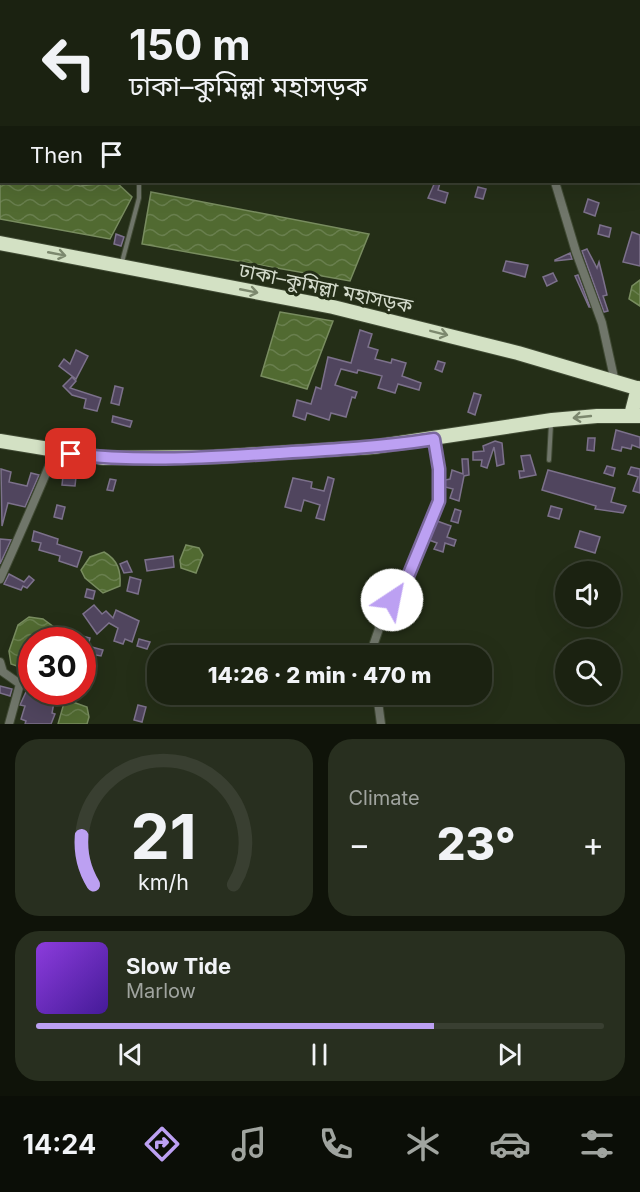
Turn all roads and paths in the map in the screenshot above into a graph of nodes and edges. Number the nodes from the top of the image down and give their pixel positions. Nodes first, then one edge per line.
1 (139, 183) edge
2 (555, 183) edge
3 (0, 243) edge
4 (122, 266) junction
5 (615, 382) junction
6 (639, 389) edge
7 (635, 415) edge
8 (552, 420) junction
9 (434, 439) junction
10 (0, 441) edge
11 (55, 452) junction
12 (549, 460) dead end
13 (0, 579) edge
14 (373, 645) edge
15 (0, 662) edge
16 (378, 705) edge
17 (9, 724) edge
18 (381, 724) edge

1 - 4 lane
2 - 5 street
3 -> 4 highway, ঢাকা–কুমিল্লা মহাসড়ক
4 -> 5 highway, ঢাকা–কুমিল্লা মহাসড়ক
5 - 6 highway, ঢাকা–কুমিল্লা মহাসড়ক
6 - 7 highway
7 -> 8 highway
8 - 9 highway
8 - 12 lane
9 - 11 highway
9 - 14 street
10 - 11 highway
11 - 13 street
15 - 17 street
16 - 18 street

